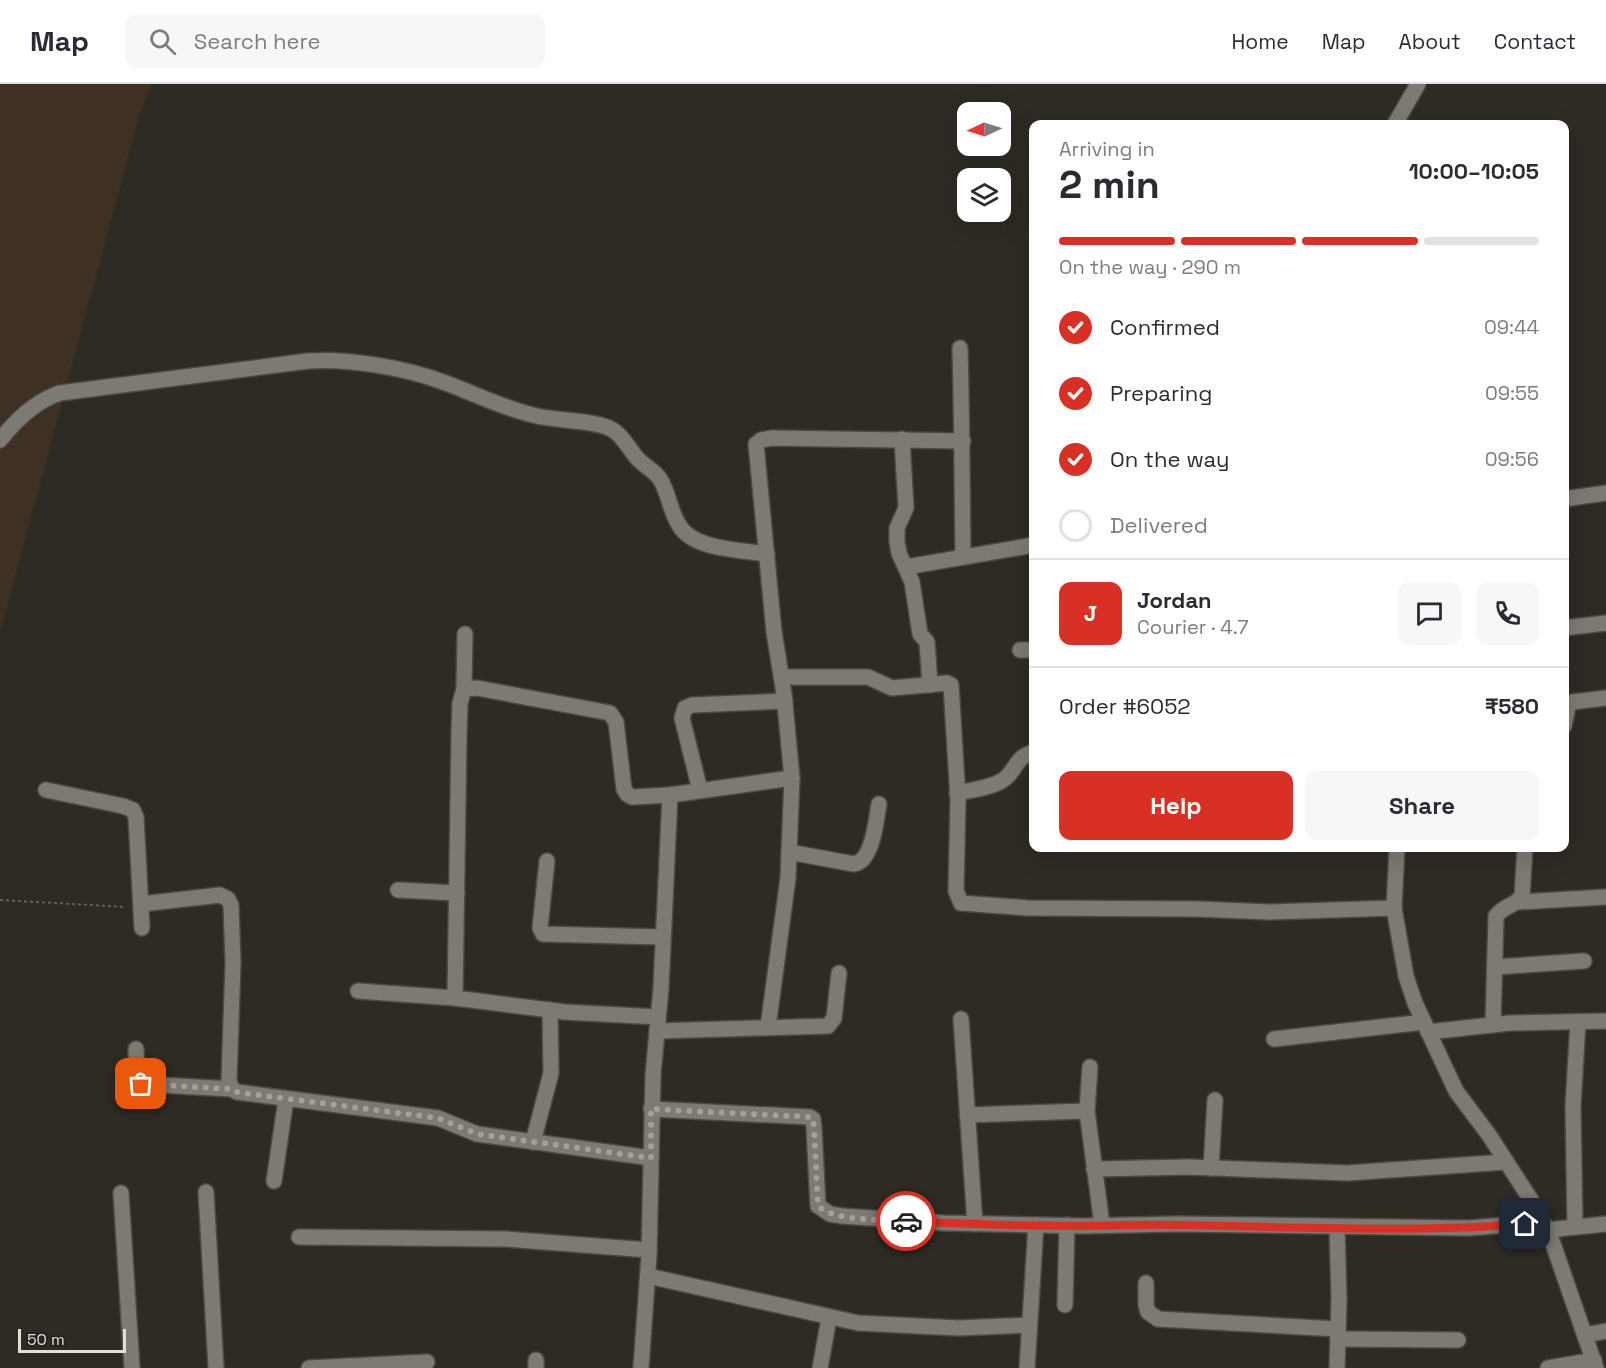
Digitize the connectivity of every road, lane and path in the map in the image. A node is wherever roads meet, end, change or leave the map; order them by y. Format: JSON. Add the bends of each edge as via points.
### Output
{"nodes":[{"id":1,"x":1418,"y":84,"type":"edge"},
{"id":2,"x":1397,"y":120,"type":"edge"},
{"id":3,"x":960,"y":348,"type":"dead end"},
{"id":4,"x":902,"y":439,"type":"junction"},
{"id":5,"x":0,"y":440,"type":"edge"},
{"id":6,"x":963,"y":441,"type":"junction"},
{"id":7,"x":1606,"y":493,"type":"edge"},
{"id":8,"x":1569,"y":498,"type":"edge"},
{"id":9,"x":1029,"y":546,"type":"edge"},
{"id":10,"x":767,"y":554,"type":"junction"},
{"id":11,"x":963,"y":557,"type":"junction"},
{"id":12,"x":906,"y":567,"type":"junction"},
{"id":13,"x":1606,"y":624,"type":"edge"},
{"id":14,"x":1569,"y":628,"type":"edge"},
{"id":15,"x":465,"y":634,"type":"dead end"},
{"id":16,"x":782,"y":677,"type":"junction"},
{"id":17,"x":930,"y":685,"type":"junction"},
{"id":18,"x":464,"y":689,"type":"junction"},
{"id":19,"x":1606,"y":698,"type":"edge"},
{"id":20,"x":785,"y":701,"type":"junction"},
{"id":21,"x":1569,"y":705,"type":"edge"},
{"id":22,"x":1029,"y":753,"type":"edge"},
{"id":23,"x":792,"y":778,"type":"junction"},
{"id":24,"x":46,"y":790,"type":"dead end"},
{"id":25,"x":700,"y":790,"type":"junction"},
{"id":26,"x":957,"y":793,"type":"junction"},
{"id":27,"x":670,"y":795,"type":"junction"},
{"id":28,"x":879,"y":804,"type":"dead end"},
{"id":29,"x":789,"y":852,"type":"junction"},
{"id":30,"x":1397,"y":852,"type":"edge"},
{"id":31,"x":1525,"y":852,"type":"edge"},
{"id":32,"x":547,"y":861,"type":"dead end"},
{"id":33,"x":398,"y":890,"type":"dead end"},
{"id":34,"x":457,"y":894,"type":"junction"},
{"id":35,"x":1606,"y":897,"type":"edge"},
{"id":36,"x":0,"y":900,"type":"edge"},
{"id":37,"x":1518,"y":902,"type":"junction"},
{"id":38,"x":141,"y":906,"type":"junction"},
{"id":39,"x":1394,"y":908,"type":"junction"},
{"id":40,"x":142,"y":928,"type":"dead end"},
{"id":41,"x":662,"y":937,"type":"junction"},
{"id":42,"x":1584,"y":961,"type":"dead end"},
{"id":43,"x":1495,"y":967,"type":"junction"},
{"id":44,"x":839,"y":973,"type":"dead end"},
{"id":45,"x":358,"y":991,"type":"dead end"},
{"id":46,"x":455,"y":998,"type":"junction"},
{"id":47,"x":550,"y":1010,"type":"junction"},
{"id":48,"x":961,"y":1019,"type":"dead end"},
{"id":49,"x":1606,"y":1021,"type":"edge"},
{"id":50,"x":1578,"y":1022,"type":"junction"},
{"id":51,"x":658,"y":1024,"type":"junction"},
{"id":52,"x":1493,"y":1025,"type":"junction"},
{"id":53,"x":768,"y":1027,"type":"junction"},
{"id":54,"x":1426,"y":1027,"type":"junction"},
{"id":55,"x":1274,"y":1039,"type":"dead end"},
{"id":56,"x":136,"y":1049,"type":"dead end"},
{"id":57,"x":1090,"y":1067,"type":"dead end"},
{"id":58,"x":232,"y":1089,"type":"junction"},
{"id":59,"x":286,"y":1099,"type":"junction"},
{"id":60,"x":1215,"y":1100,"type":"dead end"},
{"id":61,"x":651,"y":1109,"type":"junction"},
{"id":62,"x":1087,"y":1111,"type":"junction"},
{"id":63,"x":967,"y":1115,"type":"junction"},
{"id":64,"x":532,"y":1142,"type":"junction"},
{"id":65,"x":651,"y":1158,"type":"junction"},
{"id":66,"x":1506,"y":1162,"type":"junction"},
{"id":67,"x":1211,"y":1168,"type":"junction"},
{"id":68,"x":1094,"y":1169,"type":"junction"},
{"id":69,"x":274,"y":1181,"type":"dead end"},
{"id":70,"x":206,"y":1192,"type":"dead end"},
{"id":71,"x":122,"y":1193,"type":"dead end"},
{"id":72,"x":975,"y":1224,"type":"junction"},
{"id":73,"x":1606,"y":1224,"type":"edge"},
{"id":74,"x":1036,"y":1225,"type":"junction"},
{"id":75,"x":1067,"y":1225,"type":"junction"},
{"id":76,"x":1102,"y":1225,"type":"junction"},
{"id":77,"x":1545,"y":1226,"type":"junction"},
{"id":78,"x":1575,"y":1227,"type":"junction"},
{"id":79,"x":1337,"y":1228,"type":"junction"},
{"id":80,"x":299,"y":1237,"type":"dead end"},
{"id":81,"x":649,"y":1250,"type":"junction"},
{"id":82,"x":648,"y":1276,"type":"junction"},
{"id":83,"x":1146,"y":1283,"type":"dead end"},
{"id":84,"x":1065,"y":1305,"type":"dead end"},
{"id":85,"x":829,"y":1318,"type":"junction"},
{"id":86,"x":1029,"y":1325,"type":"junction"},
{"id":87,"x":1606,"y":1331,"type":"edge"},
{"id":88,"x":1338,"y":1334,"type":"junction"},
{"id":89,"x":1585,"y":1335,"type":"junction"},
{"id":90,"x":1458,"y":1340,"type":"dead end"},
{"id":91,"x":427,"y":1362,"type":"dead end"},
{"id":92,"x":1595,"y":1364,"type":"edge"},
{"id":93,"x":362,"y":1367,"type":"edge"},
{"id":94,"x":132,"y":1368,"type":"edge"},
{"id":95,"x":216,"y":1368,"type":"edge"},
{"id":96,"x":309,"y":1368,"type":"edge"},
{"id":97,"x":641,"y":1368,"type":"edge"},
{"id":98,"x":820,"y":1368,"type":"edge"},
{"id":99,"x":1027,"y":1368,"type":"edge"},
{"id":100,"x":1337,"y":1368,"type":"edge"},
{"id":101,"x":1548,"y":1368,"type":"edge"}],
"edges":[{"from":1,"to":2,"type":"street"},
{"from":3,"to":6,"type":"street"},
{"from":4,"to":6,"type":"street"},
{"from":4,"to":10,"type":"street","via":[[760,440],[756,444]]},
{"from":4,"to":12,"type":"street","via":[[906,508],[896,537]]},
{"from":5,"to":10,"type":"street","via":[[26,412],[60,393],[308,361],[371,365],[442,381],[536,416],[615,430],[638,460],[658,476],[680,527],[691,538],[703,544]]},
{"from":6,"to":11,"type":"street"},
{"from":7,"to":8,"type":"street"},
{"from":9,"to":11,"type":"street"},
{"from":10,"to":16,"type":"street"},
{"from":11,"to":12,"type":"street"},
{"from":12,"to":17,"type":"street","via":[[919,630],[927,642]]},
{"from":13,"to":14,"type":"street"},
{"from":15,"to":18,"type":"street"},
{"from":16,"to":17,"type":"street","via":[[868,677],[892,688]]},
{"from":16,"to":20,"type":"street"},
{"from":17,"to":26,"type":"street","via":[[951,685]]},
{"from":18,"to":27,"type":"street","via":[[477,688],[610,713],[616,722],[627,794]]},
{"from":18,"to":34,"type":"street","via":[[460,703]]},
{"from":19,"to":21,"type":"street"},
{"from":20,"to":23,"type":"street"},
{"from":20,"to":25,"type":"street","via":[[685,708],[682,718]]},
{"from":22,"to":26,"type":"street","via":[[1000,782]]},
{"from":23,"to":25,"type":"street"},
{"from":23,"to":29,"type":"street"},
{"from":24,"to":38,"type":"street","via":[[133,810]]},
{"from":25,"to":27,"type":"street"},
{"from":26,"to":39,"type":"street","via":[[956,891],[961,903],[1028,908],[1269,912]]},
{"from":27,"to":41,"type":"street"},
{"from":28,"to":29,"type":"street","via":[[869,850],[860,863]]},
{"from":29,"to":53,"type":"street"},
{"from":30,"to":39,"type":"street"},
{"from":31,"to":37,"type":"street","via":[[1522,896]]},
{"from":32,"to":41,"type":"street","via":[[540,928],[543,934]]},
{"from":33,"to":34,"type":"street"},
{"from":34,"to":46,"type":"street"},
{"from":35,"to":37,"type":"street"},
{"from":36,"to":38,"type":"path"},
{"from":37,"to":43,"type":"street","via":[[1496,916]]},
{"from":38,"to":40,"type":"street"},
{"from":38,"to":58,"type":"street","via":[[220,895],[231,905]]},
{"from":39,"to":54,"type":"street","via":[[1406,976]]},
{"from":41,"to":51,"type":"street"},
{"from":42,"to":43,"type":"street"},
{"from":43,"to":52,"type":"street"},
{"from":44,"to":53,"type":"street","via":[[834,1018],[828,1026]]},
{"from":45,"to":46,"type":"street"},
{"from":46,"to":47,"type":"street"},
{"from":47,"to":51,"type":"street"},
{"from":47,"to":64,"type":"street","via":[[551,1073]]},
{"from":48,"to":63,"type":"street"},
{"from":49,"to":50,"type":"street"},
{"from":50,"to":52,"type":"street"},
{"from":50,"to":78,"type":"street","via":[[1573,1106]]},
{"from":51,"to":53,"type":"street"},
{"from":51,"to":61,"type":"street"},
{"from":52,"to":54,"type":"street"},
{"from":54,"to":55,"type":"street"},
{"from":54,"to":66,"type":"street","via":[[1456,1090]]},
{"from":56,"to":58,"type":"street","via":[[137,1078],[141,1084]]},
{"from":57,"to":62,"type":"street"},
{"from":58,"to":59,"type":"street"},
{"from":59,"to":64,"type":"street","via":[[438,1118],[477,1134]]},
{"from":59,"to":69,"type":"street"},
{"from":60,"to":67,"type":"street"},
{"from":61,"to":65,"type":"street"},
{"from":61,"to":72,"type":"street","via":[[810,1117],[818,1206],[824,1211],[842,1216]]},
{"from":62,"to":63,"type":"street"},
{"from":62,"to":68,"type":"street"},
{"from":63,"to":72,"type":"street"},
{"from":64,"to":65,"type":"street"},
{"from":65,"to":81,"type":"street"},
{"from":66,"to":67,"type":"street","via":[[1347,1173]]},
{"from":66,"to":77,"type":"street"},
{"from":67,"to":68,"type":"street"},
{"from":68,"to":76,"type":"street"},
{"from":70,"to":95,"type":"street"},
{"from":71,"to":94,"type":"street"},
{"from":72,"to":74,"type":"street"},
{"from":73,"to":78,"type":"street"},
{"from":74,"to":75,"type":"street"},
{"from":74,"to":86,"type":"street"},
{"from":75,"to":76,"type":"street"},
{"from":75,"to":84,"type":"street"},
{"from":76,"to":79,"type":"street"},
{"from":77,"to":78,"type":"street"},
{"from":77,"to":79,"type":"street"},
{"from":77,"to":89,"type":"street"},
{"from":79,"to":88,"type":"street"},
{"from":80,"to":81,"type":"street","via":[[506,1239]]},
{"from":81,"to":82,"type":"street"},
{"from":82,"to":85,"type":"street"},
{"from":82,"to":97,"type":"street"},
{"from":83,"to":88,"type":"street","via":[[1148,1312],[1158,1319]]},
{"from":85,"to":86,"type":"street","via":[[958,1328]]},
{"from":85,"to":98,"type":"street"},
{"from":86,"to":99,"type":"street"},
{"from":87,"to":89,"type":"street"},
{"from":88,"to":90,"type":"street"},
{"from":88,"to":100,"type":"street"},
{"from":89,"to":92,"type":"street"},
{"from":91,"to":93,"type":"street"},
{"from":92,"to":101,"type":"street"},
{"from":93,"to":96,"type":"street"}]}
